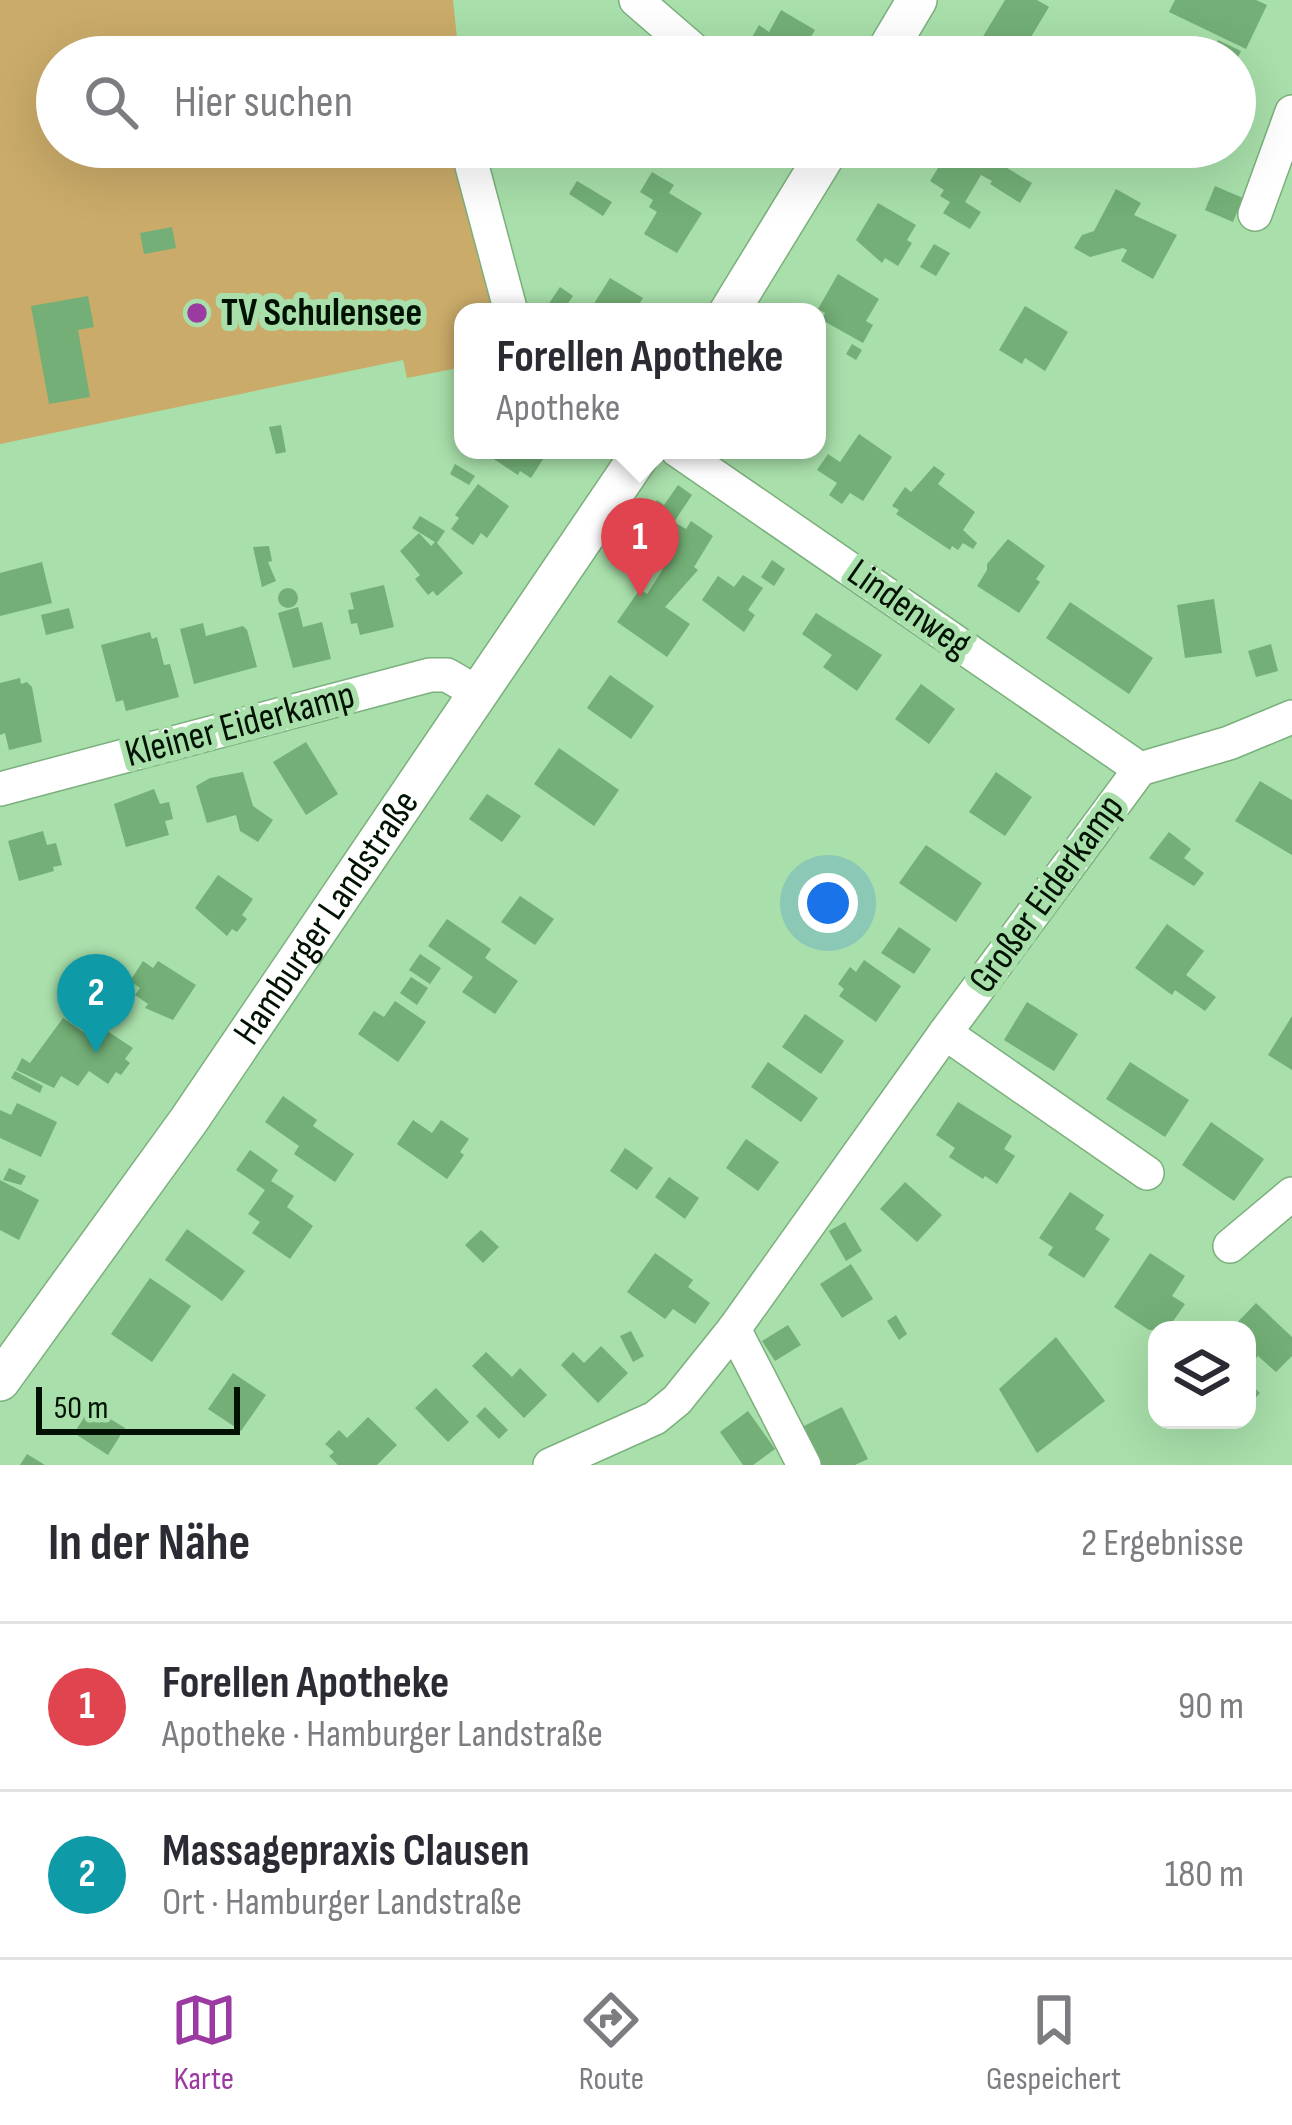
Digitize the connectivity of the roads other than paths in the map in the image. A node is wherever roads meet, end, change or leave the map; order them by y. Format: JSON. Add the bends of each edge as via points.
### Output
{"nodes":[{"id":1,"x":635,"y":0,"type":"edge"},
{"id":2,"x":917,"y":0,"type":"edge"},
{"id":3,"x":677,"y":36,"type":"edge"},
{"id":4,"x":896,"y":36,"type":"edge"},
{"id":5,"x":1292,"y":112,"type":"edge"},
{"id":6,"x":473,"y":168,"type":"edge"},
{"id":7,"x":817,"y":168,"type":"edge"},
{"id":8,"x":1255,"y":214,"type":"dead end"},
{"id":9,"x":510,"y":303,"type":"edge"},
{"id":10,"x":735,"y":303,"type":"edge"},
{"id":11,"x":637,"y":459,"type":"edge"},
{"id":12,"x":690,"y":459,"type":"edge"},
{"id":13,"x":478,"y":693,"type":"junction"},
{"id":14,"x":1292,"y":717,"type":"edge"},
{"id":15,"x":1140,"y":769,"type":"junction"},
{"id":16,"x":0,"y":789,"type":"edge"},
{"id":17,"x":944,"y":1033,"type":"junction"},
{"id":18,"x":1148,"y":1173,"type":"dead end"},
{"id":19,"x":1292,"y":1193,"type":"edge"},
{"id":20,"x":1230,"y":1246,"type":"dead end"},
{"id":21,"x":734,"y":1329,"type":"junction"},
{"id":22,"x":0,"y":1381,"type":"edge"},
{"id":23,"x":550,"y":1465,"type":"edge"},
{"id":24,"x":804,"y":1465,"type":"edge"}],
"edges":[{"from":1,"to":3,"type":"street"},
{"from":2,"to":4,"type":"main road"},
{"from":5,"to":8,"type":"street"},
{"from":6,"to":9,"type":"street"},
{"from":7,"to":10,"type":"main road"},
{"from":11,"to":13,"type":"main road","name":"Hamburger Landstraße"},
{"from":12,"to":15,"type":"street","name":"Lindenweg"},
{"from":13,"to":16,"type":"street","name":"Kleiner Eiderkamp","via":[[430,675]]},
{"from":13,"to":22,"type":"main road","name":"Hamburger Landstraße","via":[[189,1120]]},
{"from":14,"to":15,"type":"street","name":"Großer Eiderkamp"},
{"from":15,"to":17,"type":"street","name":"Großer Eiderkamp"},
{"from":17,"to":18,"type":"street","name":"Großer Eiderkamp"},
{"from":17,"to":21,"type":"street","name":"Großer Eiderkamp"},
{"from":19,"to":20,"type":"street"},
{"from":21,"to":23,"type":"street","name":"Großer Eiderkamp","via":[[655,1418]]},
{"from":21,"to":24,"type":"street"}]}
